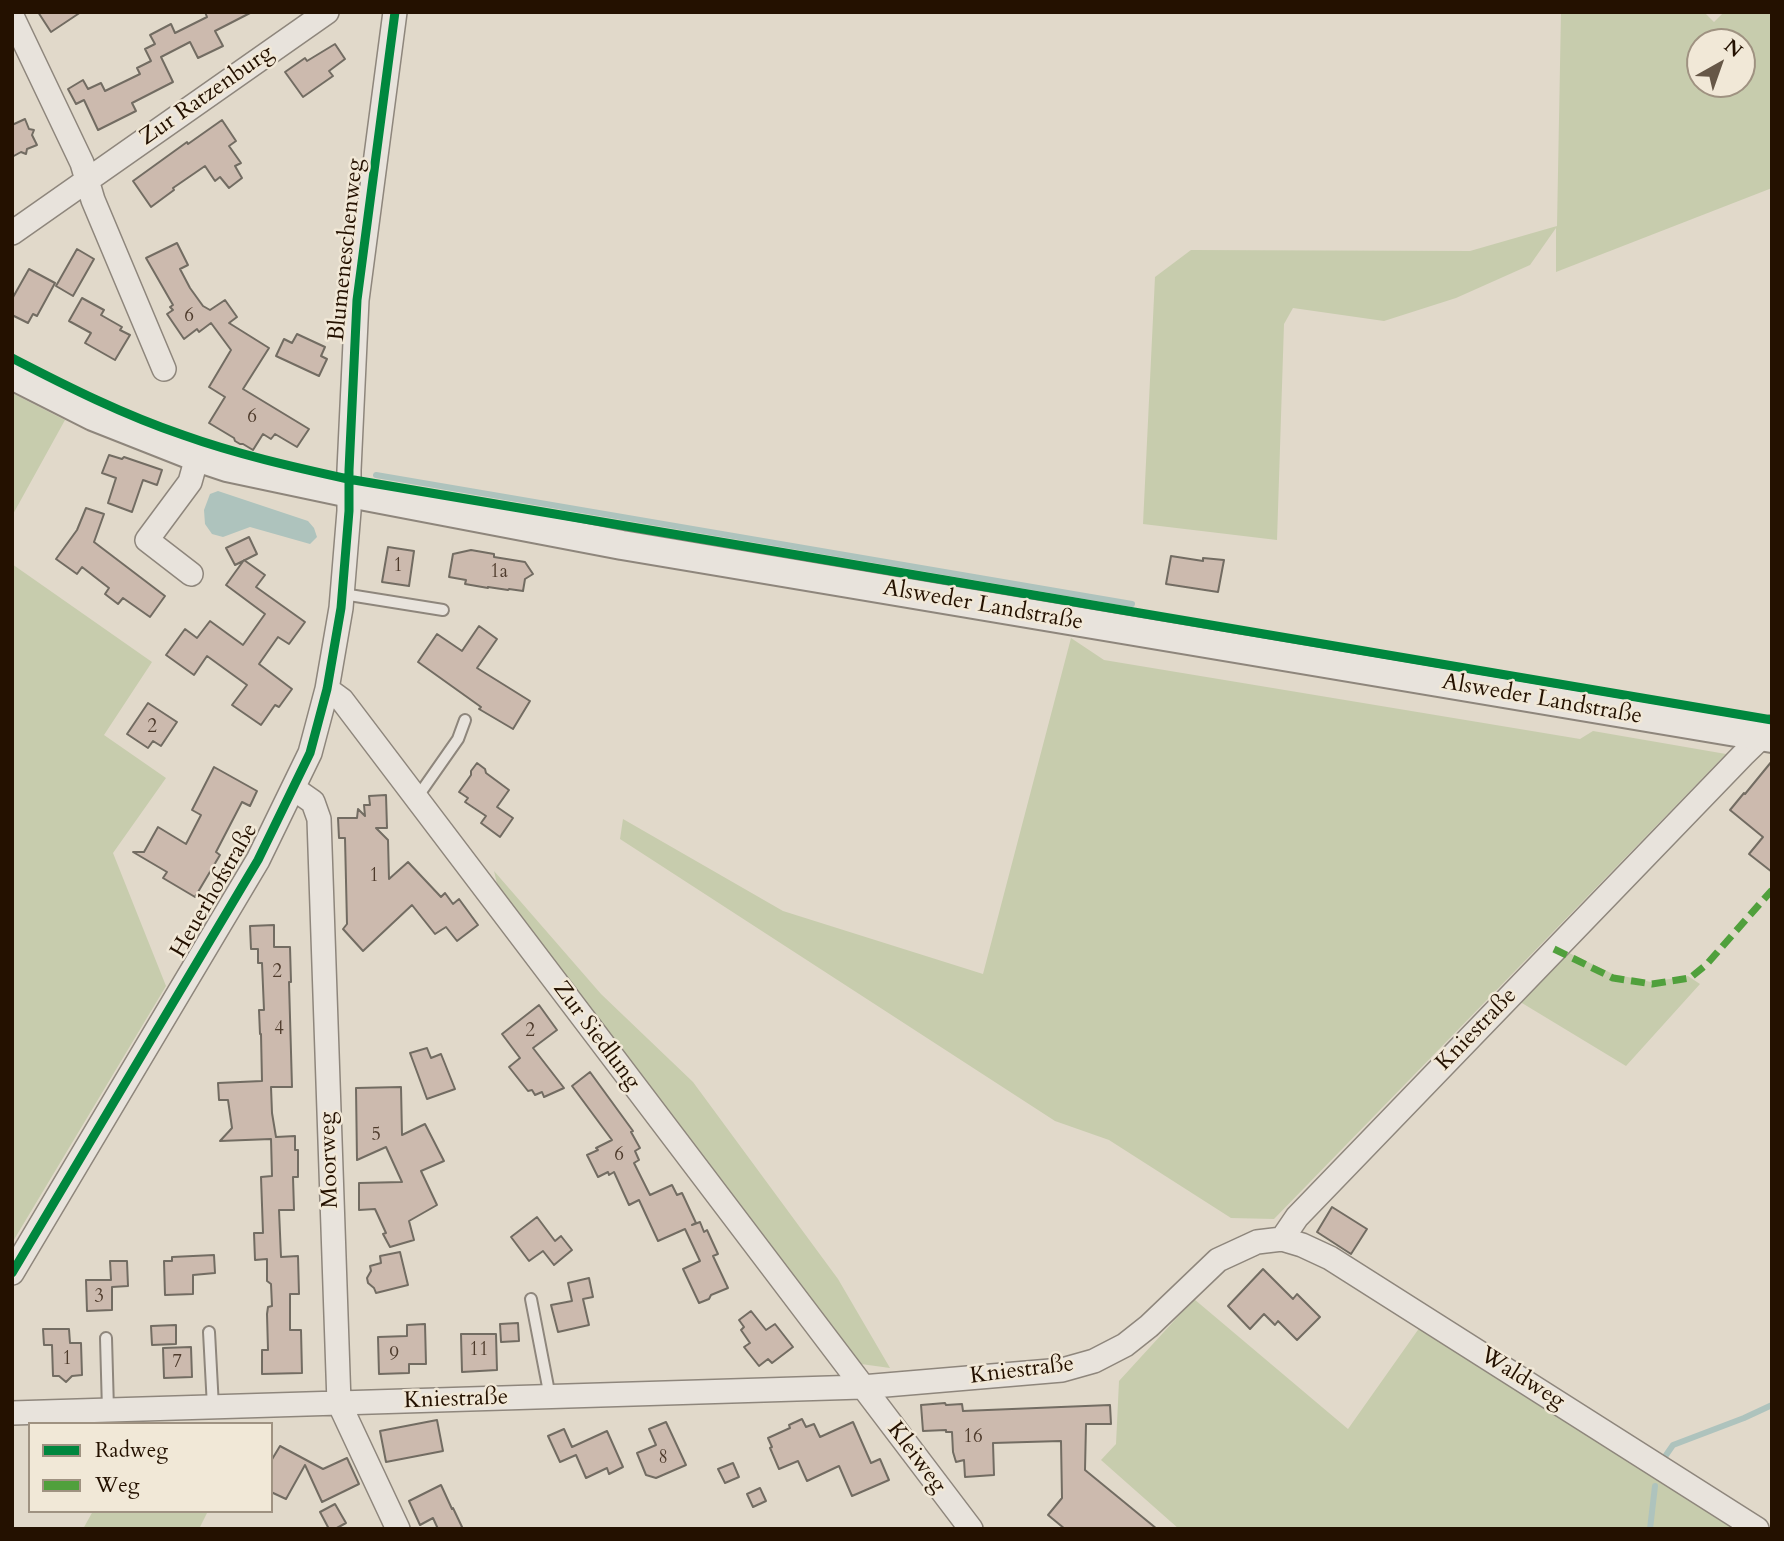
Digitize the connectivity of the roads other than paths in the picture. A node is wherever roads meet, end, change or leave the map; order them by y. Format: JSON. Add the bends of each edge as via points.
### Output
{"nodes":[{"id":1,"x":327,"y":12,"type":"edge"},
{"id":2,"x":395,"y":12,"type":"edge"},
{"id":3,"x":12,"y":16,"type":"edge"},
{"id":4,"x":87,"y":180,"type":"junction"},
{"id":5,"x":12,"y":233,"type":"edge"},
{"id":6,"x":164,"y":369,"type":"dead end"},
{"id":7,"x":12,"y":376,"type":"edge"},
{"id":8,"x":198,"y":457,"type":"junction"},
{"id":9,"x":350,"y":493,"type":"junction"},
{"id":10,"x":191,"y":573,"type":"dead end"},
{"id":11,"x":343,"y":594,"type":"junction"},
{"id":12,"x":443,"y":610,"type":"dead end"},
{"id":13,"x":327,"y":689,"type":"junction"},
{"id":14,"x":465,"y":720,"type":"dead end"},
{"id":15,"x":1768,"y":734,"type":"edge"},
{"id":16,"x":293,"y":788,"type":"junction"},
{"id":17,"x":416,"y":799,"type":"junction"},
{"id":18,"x":1282,"y":1239,"type":"junction"},
{"id":19,"x":12,"y":1273,"type":"edge"},
{"id":20,"x":531,"y":1299,"type":"dead end"},
{"id":21,"x":209,"y":1332,"type":"dead end"},
{"id":22,"x":106,"y":1338,"type":"dead end"},
{"id":23,"x":862,"y":1387,"type":"junction"},
{"id":24,"x":550,"y":1397,"type":"junction"},
{"id":25,"x":339,"y":1403,"type":"junction"},
{"id":26,"x":213,"y":1407,"type":"junction"},
{"id":27,"x":108,"y":1410,"type":"junction"},
{"id":28,"x":12,"y":1413,"type":"edge"},
{"id":29,"x":398,"y":1529,"type":"edge"},
{"id":30,"x":971,"y":1529,"type":"edge"},
{"id":31,"x":1757,"y":1529,"type":"edge"}],
"edges":[{"from":1,"to":4,"type":"street","name":"Zur Ratzenburg"},
{"from":2,"to":9,"type":"street","name":"Blumeneschenweg","via":[[357,300]]},
{"from":3,"to":4,"type":"street"},
{"from":4,"to":5,"type":"street","name":"Zur Ratzenburg"},
{"from":4,"to":6,"type":"street"},
{"from":7,"to":8,"type":"street","name":"Alsweder Landstraße","via":[[93,416]]},
{"from":8,"to":9,"type":"street","name":"Alsweder Landstraße"},
{"from":8,"to":10,"type":"street","via":[[190,482],[147,540]]},
{"from":9,"to":11,"type":"street","name":"Heuerhofstraße"},
{"from":9,"to":15,"type":"street","name":"Alsweder Landstraße","via":[[622,545]]},
{"from":11,"to":12,"type":"lane"},
{"from":11,"to":13,"type":"street","name":"Heuerhofstraße"},
{"from":13,"to":16,"type":"street","name":"Heuerhofstraße","via":[[310,753]]},
{"from":13,"to":17,"type":"street","name":"Zur Siedlung","via":[[342,700]]},
{"from":14,"to":17,"type":"lane","via":[[458,740]]},
{"from":15,"to":18,"type":"street","name":"Kniestraße","via":[[1297,1217]]},
{"from":16,"to":19,"type":"street","name":"Heuerhofstraße","via":[[258,860]]},
{"from":16,"to":25,"type":"street","name":"Moorweg","via":[[313,802],[319,819]]},
{"from":17,"to":23,"type":"street","name":"Zur Siedlung"},
{"from":18,"to":23,"type":"street","name":"Kniestraße","via":[[1256,1241],[1218,1260],[1149,1326],[1094,1361],[1062,1370]]},
{"from":18,"to":31,"type":"street","name":"Waldweg","via":[[1330,1258]]},
{"from":20,"to":24,"type":"lane"},
{"from":21,"to":26,"type":"lane"},
{"from":22,"to":27,"type":"lane"},
{"from":23,"to":24,"type":"street","name":"Kniestraße"},
{"from":23,"to":30,"type":"street","name":"Kleiweg"},
{"from":24,"to":25,"type":"street","name":"Kniestraße"},
{"from":25,"to":26,"type":"street","name":"Kniestraße"},
{"from":25,"to":29,"type":"street","name":"Moorweg"},
{"from":26,"to":27,"type":"street","name":"Kniestraße"},
{"from":27,"to":28,"type":"street","name":"Kniestraße"}]}
